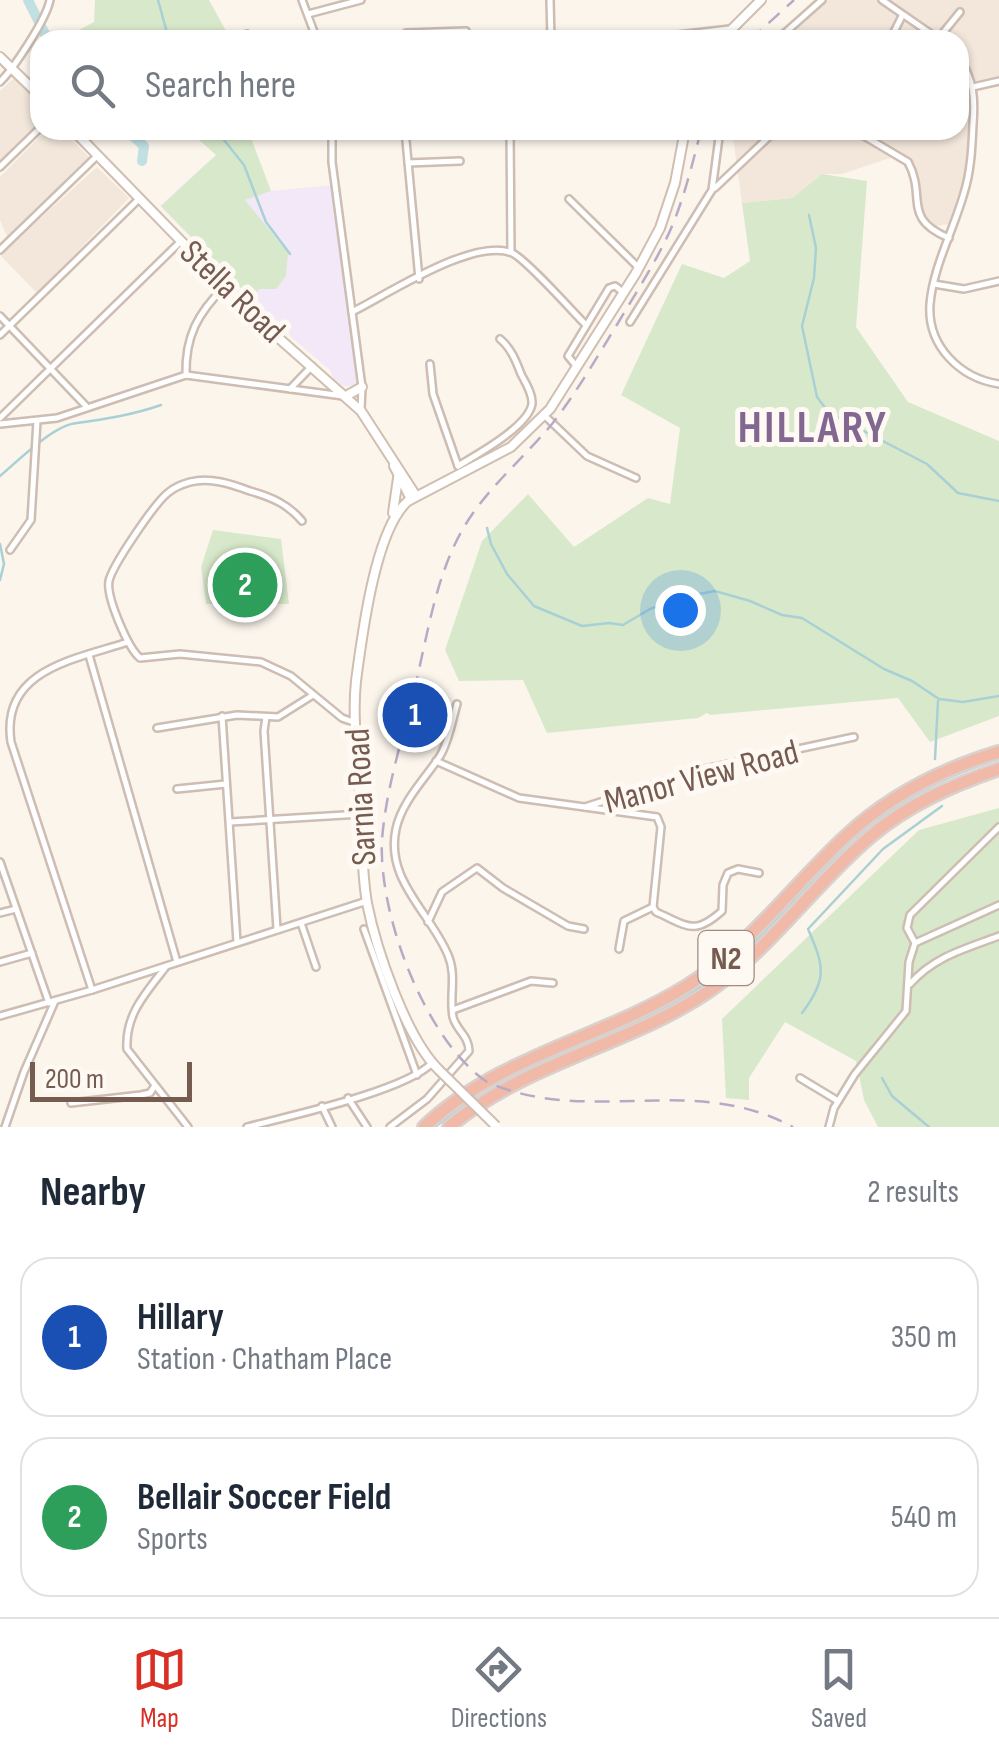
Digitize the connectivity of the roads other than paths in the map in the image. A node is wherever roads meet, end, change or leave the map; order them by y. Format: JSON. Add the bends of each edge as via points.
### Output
{"nodes":[{"id":1,"x":50,"y":0,"type":"edge"},
{"id":2,"x":302,"y":0,"type":"edge"},
{"id":3,"x":361,"y":0,"type":"edge"},
{"id":4,"x":550,"y":0,"type":"edge"},
{"id":5,"x":761,"y":0,"type":"edge"},
{"id":6,"x":822,"y":0,"type":"edge"},
{"id":7,"x":882,"y":0,"type":"edge"},
{"id":8,"x":960,"y":12,"type":"dead end"},
{"id":9,"x":308,"y":14,"type":"junction"},
{"id":10,"x":902,"y":16,"type":"junction"},
{"id":11,"x":730,"y":29,"type":"joint"},
{"id":12,"x":36,"y":30,"type":"edge"},
{"id":13,"x":314,"y":30,"type":"edge"},
{"id":14,"x":552,"y":30,"type":"edge"},
{"id":15,"x":721,"y":30,"type":"edge"},
{"id":16,"x":788,"y":30,"type":"edge"},
{"id":17,"x":895,"y":30,"type":"edge"},
{"id":18,"x":924,"y":30,"type":"edge"},
{"id":19,"x":946,"y":30,"type":"edge"},
{"id":20,"x":30,"y":40,"type":"edge"},
{"id":21,"x":0,"y":57,"type":"edge"},
{"id":22,"x":13,"y":70,"type":"junction"},
{"id":23,"x":969,"y":78,"type":"edge"},
{"id":24,"x":999,"y":80,"type":"edge"},
{"id":25,"x":0,"y":82,"type":"edge"},
{"id":26,"x":30,"y":86,"type":"edge"},
{"id":27,"x":973,"y":86,"type":"junction"},
{"id":28,"x":30,"y":138,"type":"edge"},
{"id":29,"x":84,"y":140,"type":"edge"},
{"id":30,"x":332,"y":140,"type":"edge"},
{"id":31,"x":406,"y":140,"type":"edge"},
{"id":32,"x":510,"y":140,"type":"edge"},
{"id":33,"x":683,"y":140,"type":"edge"},
{"id":34,"x":719,"y":140,"type":"edge"},
{"id":35,"x":765,"y":140,"type":"edge"},
{"id":36,"x":871,"y":140,"type":"edge"},
{"id":37,"x":98,"y":155,"type":"junction"},
{"id":38,"x":460,"y":161,"type":"dead end"},
{"id":39,"x":408,"y":163,"type":"junction"},
{"id":40,"x":0,"y":167,"type":"edge"},
{"id":41,"x":712,"y":190,"type":"junction"},
{"id":42,"x":140,"y":198,"type":"junction"},
{"id":43,"x":569,"y":200,"type":"dead end"},
{"id":44,"x":949,"y":238,"type":"junction"},
{"id":45,"x":181,"y":241,"type":"junction"},
{"id":46,"x":0,"y":250,"type":"edge"},
{"id":47,"x":511,"y":252,"type":"junction"},
{"id":48,"x":639,"y":268,"type":"junction"},
{"id":49,"x":419,"y":278,"type":"junction"},
{"id":50,"x":999,"y":282,"type":"edge"},
{"id":51,"x":934,"y":284,"type":"junction"},
{"id":52,"x":225,"y":286,"type":"junction"},
{"id":53,"x":624,"y":293,"type":"junction"},
{"id":54,"x":352,"y":312,"type":"junction"},
{"id":55,"x":0,"y":316,"type":"edge"},
{"id":56,"x":630,"y":322,"type":"dead end"},
{"id":57,"x":585,"y":324,"type":"junction"},
{"id":58,"x":10,"y":326,"type":"junction"},
{"id":59,"x":0,"y":335,"type":"edge"},
{"id":60,"x":500,"y":340,"type":"dead end"},
{"id":61,"x":430,"y":364,"type":"dead end"},
{"id":62,"x":312,"y":366,"type":"junction"},
{"id":63,"x":578,"y":367,"type":"junction"},
{"id":64,"x":51,"y":369,"type":"junction"},
{"id":65,"x":186,"y":375,"type":"junction"},
{"id":66,"x":999,"y":384,"type":"edge"},
{"id":67,"x":362,"y":387,"type":"junction"},
{"id":68,"x":289,"y":390,"type":"junction"},
{"id":69,"x":346,"y":396,"type":"junction"},
{"id":70,"x":86,"y":406,"type":"junction"},
{"id":71,"x":361,"y":410,"type":"junction"},
{"id":72,"x":545,"y":416,"type":"junction"},
{"id":73,"x":0,"y":421,"type":"edge"},
{"id":74,"x":37,"y":421,"type":"junction"},
{"id":75,"x":389,"y":453,"type":"junction"},
{"id":76,"x":459,"y":470,"type":"junction"},
{"id":77,"x":398,"y":476,"type":"junction"},
{"id":78,"x":636,"y":478,"type":"dead end"},
{"id":79,"x":413,"y":497,"type":"junction"},
{"id":80,"x":302,"y":522,"type":"dead end"},
{"id":81,"x":390,"y":522,"type":"junction"},
{"id":82,"x":10,"y":550,"type":"dead end"},
{"id":83,"x":128,"y":642,"type":"junction"},
{"id":84,"x":89,"y":655,"type":"junction"},
{"id":85,"x":313,"y":695,"type":"junction"},
{"id":86,"x":457,"y":704,"type":"dead end"},
{"id":87,"x":222,"y":716,"type":"junction"},
{"id":88,"x":266,"y":717,"type":"junction"},
{"id":89,"x":356,"y":723,"type":"junction"},
{"id":90,"x":157,"y":728,"type":"dead end"},
{"id":91,"x":854,"y":737,"type":"dead end"},
{"id":92,"x":12,"y":742,"type":"junction"},
{"id":93,"x":0,"y":746,"type":"edge"},
{"id":94,"x":999,"y":752,"type":"edge"},
{"id":95,"x":436,"y":761,"type":"junction"},
{"id":96,"x":999,"y":771,"type":"edge"},
{"id":97,"x":226,"y":784,"type":"junction"},
{"id":98,"x":178,"y":789,"type":"dead end"},
{"id":99,"x":582,"y":808,"type":"junction"},
{"id":100,"x":361,"y":814,"type":"junction"},
{"id":101,"x":270,"y":820,"type":"junction"},
{"id":102,"x":229,"y":822,"type":"junction"},
{"id":103,"x":999,"y":827,"type":"edge"},
{"id":104,"x":0,"y":862,"type":"edge"},
{"id":105,"x":760,"y":873,"type":"dead end"},
{"id":106,"x":366,"y":901,"type":"junction"},
{"id":107,"x":999,"y":905,"type":"edge"},
{"id":108,"x":654,"y":907,"type":"junction"},
{"id":109,"x":16,"y":908,"type":"junction"},
{"id":110,"x":0,"y":913,"type":"edge"},
{"id":111,"x":301,"y":921,"type":"junction"},
{"id":112,"x":428,"y":922,"type":"junction"},
{"id":113,"x":278,"y":929,"type":"junction"},
{"id":114,"x":364,"y":929,"type":"dead end"},
{"id":115,"x":584,"y":929,"type":"dead end"},
{"id":116,"x":999,"y":936,"type":"edge"},
{"id":117,"x":238,"y":942,"type":"junction"},
{"id":118,"x":915,"y":944,"type":"junction"},
{"id":119,"x":619,"y":949,"type":"dead end"},
{"id":120,"x":32,"y":953,"type":"junction"},
{"id":121,"x":380,"y":960,"type":"junction"},
{"id":122,"x":0,"y":962,"type":"edge"},
{"id":123,"x":178,"y":962,"type":"junction"},
{"id":124,"x":167,"y":966,"type":"junction"},
{"id":125,"x":316,"y":967,"type":"dead end"},
{"id":126,"x":553,"y":983,"type":"dead end"},
{"id":127,"x":908,"y":986,"type":"junction"},
{"id":128,"x":92,"y":990,"type":"junction"},
{"id":129,"x":52,"y":1002,"type":"junction"},
{"id":130,"x":453,"y":1010,"type":"junction"},
{"id":131,"x":0,"y":1016,"type":"edge"},
{"id":132,"x":435,"y":1067,"type":"junction"},
{"id":133,"x":417,"y":1075,"type":"junction"},
{"id":134,"x":800,"y":1078,"type":"dead end"},
{"id":135,"x":154,"y":1087,"type":"junction"},
{"id":136,"x":348,"y":1098,"type":"junction"},
{"id":137,"x":838,"y":1101,"type":"junction"},
{"id":138,"x":71,"y":1103,"type":"dead end"},
{"id":139,"x":322,"y":1106,"type":"junction"},
{"id":140,"x":4,"y":1124,"type":"edge"},
{"id":141,"x":188,"y":1127,"type":"edge"},
{"id":142,"x":248,"y":1127,"type":"edge"},
{"id":143,"x":332,"y":1127,"type":"edge"},
{"id":144,"x":367,"y":1127,"type":"edge"},
{"id":145,"x":390,"y":1127,"type":"edge"},
{"id":146,"x":424,"y":1127,"type":"edge"},
{"id":147,"x":449,"y":1127,"type":"edge"},
{"id":148,"x":497,"y":1127,"type":"edge"},
{"id":149,"x":830,"y":1127,"type":"edge"}],
"edges":[{"from":1,"to":12,"type":"street"},
{"from":2,"to":9,"type":"street"},
{"from":3,"to":9,"type":"street"},
{"from":4,"to":14,"type":"street"},
{"from":5,"to":11,"type":"main road"},
{"from":6,"to":16,"type":"street"},
{"from":7,"to":10,"type":"street"},
{"from":8,"to":19,"type":"street"},
{"from":9,"to":13,"type":"street"},
{"from":10,"to":17,"type":"street"},
{"from":10,"to":18,"type":"street"},
{"from":11,"to":15,"type":"street"},
{"from":20,"to":22,"type":"street"},
{"from":21,"to":22,"type":"main road"},
{"from":22,"to":25,"type":"street"},
{"from":22,"to":26,"type":"main road"},
{"from":23,"to":27,"type":"street"},
{"from":24,"to":27,"type":"street"},
{"from":27,"to":44,"type":"street","via":[[968,180]]},
{"from":28,"to":40,"type":"street"},
{"from":29,"to":37,"type":"main road","name":"Stella Road"},
{"from":30,"to":54,"type":"street"},
{"from":31,"to":39,"type":"street"},
{"from":32,"to":47,"type":"street"},
{"from":33,"to":48,"type":"main road","name":"Sarnia Road","via":[[669,204]]},
{"from":34,"to":41,"type":"street"},
{"from":35,"to":41,"type":"street"},
{"from":36,"to":44,"type":"street","via":[[908,162],[920,218]]},
{"from":37,"to":42,"type":"main road","name":"Stella Road"},
{"from":37,"to":46,"type":"street"},
{"from":38,"to":39,"type":"street"},
{"from":39,"to":49,"type":"street"},
{"from":41,"to":56,"type":"street"},
{"from":42,"to":45,"type":"main road","name":"Stella Road"},
{"from":42,"to":58,"type":"street"},
{"from":43,"to":48,"type":"street"},
{"from":44,"to":51,"type":"street"},
{"from":45,"to":52,"type":"main road","name":"Stella Road"},
{"from":45,"to":64,"type":"street"},
{"from":47,"to":49,"type":"street","via":[[469,254]]},
{"from":47,"to":57,"type":"street"},
{"from":48,"to":53,"type":"main road","name":"Sarnia Road"},
{"from":49,"to":54,"type":"street"},
{"from":50,"to":51,"type":"street","via":[[964,289]]},
{"from":51,"to":66,"type":"street","via":[[930,316],[941,347],[966,373]]},
{"from":52,"to":62,"type":"main road","name":"Stella Road"},
{"from":52,"to":65,"type":"street","via":[[192,327]]},
{"from":53,"to":57,"type":"street","via":[[609,288]]},
{"from":53,"to":63,"type":"main road","name":"Sarnia Road"},
{"from":54,"to":67,"type":"street"},
{"from":55,"to":58,"type":"street"},
{"from":57,"to":63,"type":"street","via":[[568,358]]},
{"from":58,"to":59,"type":"street"},
{"from":58,"to":64,"type":"street"},
{"from":60,"to":76,"type":"street","via":[[530,394],[530,408]]},
{"from":61,"to":76,"type":"street","via":[[433,394]]},
{"from":62,"to":68,"type":"street"},
{"from":62,"to":69,"type":"main road","name":"Stella Road"},
{"from":63,"to":72,"type":"main road","name":"Sarnia Road"},
{"from":64,"to":70,"type":"street"},
{"from":64,"to":73,"type":"street"},
{"from":65,"to":68,"type":"street"},
{"from":65,"to":70,"type":"street"},
{"from":67,"to":69,"type":"main road"},
{"from":67,"to":71,"type":"street"},
{"from":68,"to":69,"type":"street"},
{"from":69,"to":71,"type":"main road","name":"Stella Road"},
{"from":70,"to":74,"type":"street"},
{"from":71,"to":75,"type":"main road","name":"Stella Road"},
{"from":72,"to":76,"type":"main road","name":"Sarnia Road","via":[[510,447]]},
{"from":72,"to":78,"type":"street","via":[[586,456]]},
{"from":73,"to":74,"type":"street"},
{"from":74,"to":82,"type":"street","via":[[30,526]]},
{"from":75,"to":77,"type":"main road","name":"Stella Road"},
{"from":75,"to":79,"type":"main road","name":"Stella Road"},
{"from":76,"to":79,"type":"main road","name":"Sarnia Road"},
{"from":77,"to":79,"type":"main road","name":"Stella Road"},
{"from":77,"to":81,"type":"main road"},
{"from":79,"to":81,"type":"main road","name":"Sarnia Road"},
{"from":80,"to":83,"type":"street","via":[[283,503],[220,482],[190,482],[166,494],[110,579]]},
{"from":81,"to":89,"type":"main road","name":"Sarnia Road","via":[[356,682]]},
{"from":83,"to":84,"type":"street"},
{"from":83,"to":85,"type":"street","via":[[145,659],[180,654],[261,662]]},
{"from":84,"to":92,"type":"street","via":[[36,673],[20,687],[10,707]]},
{"from":84,"to":123,"type":"street"},
{"from":85,"to":88,"type":"street","via":[[284,715]]},
{"from":85,"to":89,"type":"street"},
{"from":86,"to":95,"type":"street"},
{"from":87,"to":88,"type":"street"},
{"from":87,"to":90,"type":"street"},
{"from":87,"to":97,"type":"street"},
{"from":88,"to":101,"type":"street"},
{"from":89,"to":100,"type":"main road","name":"Sarnia Road"},
{"from":91,"to":99,"type":"street","name":"Manor View Road","via":[[700,770]]},
{"from":92,"to":93,"type":"street"},
{"from":92,"to":128,"type":"street"},
{"from":94,"to":146,"type":"highway","number":"N2","via":[[941,773],[883,806],[694,981],[498,1072]]},
{"from":95,"to":99,"type":"street","name":"Manor View Road","via":[[513,797]]},
{"from":95,"to":112,"type":"street","via":[[403,810],[394,842],[398,872]]},
{"from":96,"to":147,"type":"highway","number":"N2","via":[[957,784],[873,834],[763,947],[712,989],[651,1024],[506,1086]]},
{"from":97,"to":98,"type":"street"},
{"from":97,"to":102,"type":"street"},
{"from":99,"to":108,"type":"street","via":[[657,817]]},
{"from":100,"to":101,"type":"street"},
{"from":100,"to":106,"type":"main road","name":"Sarnia Road"},
{"from":101,"to":102,"type":"street"},
{"from":101,"to":113,"type":"street"},
{"from":102,"to":117,"type":"street"},
{"from":103,"to":118,"type":"street","via":[[910,915],[907,928]]},
{"from":104,"to":109,"type":"street"},
{"from":105,"to":108,"type":"street","via":[[728,873],[724,908],[698,928]]},
{"from":106,"to":111,"type":"street"},
{"from":106,"to":121,"type":"main road","name":"Sarnia Road"},
{"from":107,"to":118,"type":"street"},
{"from":108,"to":119,"type":"street","via":[[622,923]]},
{"from":109,"to":110,"type":"street"},
{"from":109,"to":120,"type":"street"},
{"from":111,"to":113,"type":"street"},
{"from":111,"to":125,"type":"street"},
{"from":112,"to":115,"type":"street","via":[[442,892],[476,868],[568,926]]},
{"from":112,"to":130,"type":"street","via":[[451,964]]},
{"from":113,"to":117,"type":"street"},
{"from":114,"to":121,"type":"street"},
{"from":116,"to":127,"type":"street","via":[[940,958]]},
{"from":117,"to":123,"type":"street"},
{"from":118,"to":127,"type":"street"},
{"from":120,"to":122,"type":"street"},
{"from":120,"to":129,"type":"street"},
{"from":121,"to":132,"type":"main road","name":"Sarnia Road"},
{"from":121,"to":133,"type":"street"},
{"from":123,"to":124,"type":"street"},
{"from":124,"to":128,"type":"street"},
{"from":124,"to":135,"type":"street","via":[[135,1008],[127,1034],[129,1055]]},
{"from":126,"to":130,"type":"street","via":[[531,982]]},
{"from":127,"to":137,"type":"street","via":[[903,1018]]},
{"from":128,"to":129,"type":"street"},
{"from":129,"to":131,"type":"street"},
{"from":129,"to":140,"type":"street"},
{"from":130,"to":145,"type":"street","via":[[469,1041],[466,1056]]},
{"from":132,"to":133,"type":"street"},
{"from":132,"to":148,"type":"main road","name":"Sarnia Road","bridge":true},
{"from":133,"to":136,"type":"street"},
{"from":134,"to":137,"type":"street"},
{"from":135,"to":138,"type":"street","via":[[141,1095]]},
{"from":135,"to":141,"type":"street"},
{"from":136,"to":139,"type":"street"},
{"from":136,"to":144,"type":"street"},
{"from":137,"to":149,"type":"street"},
{"from":139,"to":142,"type":"street"},
{"from":139,"to":143,"type":"street"}]}
